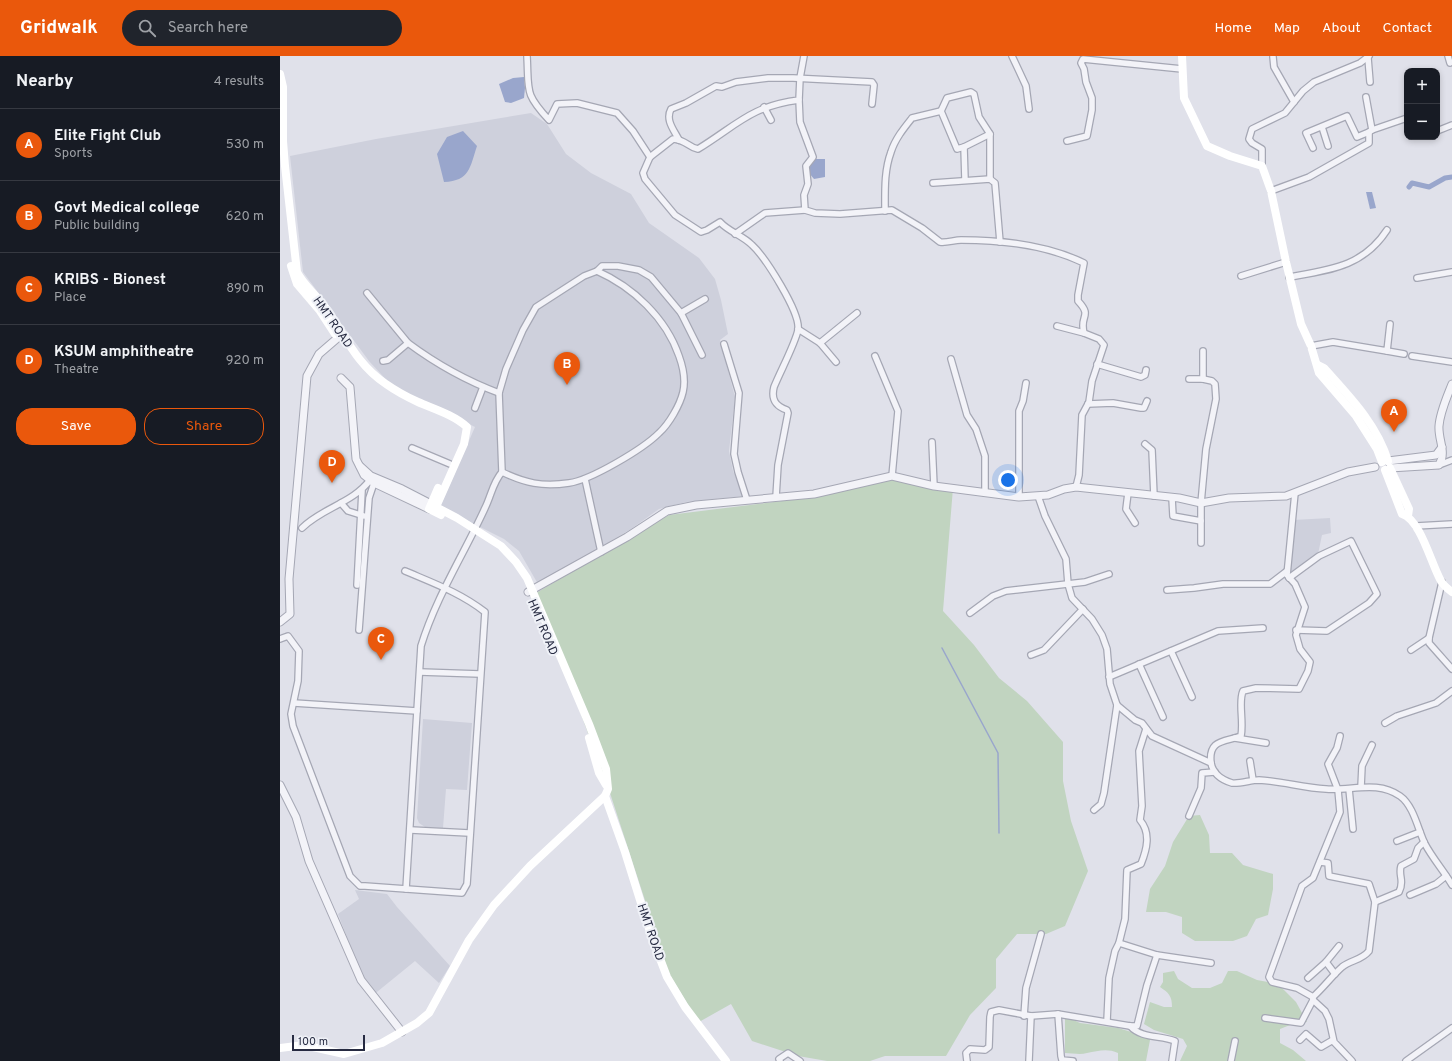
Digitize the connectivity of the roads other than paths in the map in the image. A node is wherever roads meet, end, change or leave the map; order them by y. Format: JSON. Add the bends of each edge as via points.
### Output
{"nodes":[{"id":1,"x":527,"y":56,"type":"edge"},
{"id":2,"x":804,"y":56,"type":"edge"},
{"id":3,"x":1012,"y":56,"type":"edge"},
{"id":4,"x":1182,"y":56,"type":"edge"},
{"id":5,"x":1448,"y":56,"type":"edge"},
{"id":6,"x":1272,"y":57,"type":"dead end"},
{"id":7,"x":1369,"y":57,"type":"edge"},
{"id":8,"x":1450,"y":63,"type":"dead end"},
{"id":9,"x":1182,"y":69,"type":"junction"},
{"id":10,"x":280,"y":74,"type":"edge"},
{"id":11,"x":800,"y":78,"type":"junction"},
{"id":12,"x":1370,"y":82,"type":"dead end"},
{"id":13,"x":1366,"y":97,"type":"dead end"},
{"id":14,"x":799,"y":100,"type":"junction"},
{"id":15,"x":1294,"y":102,"type":"junction"},
{"id":16,"x":872,"y":104,"type":"dead end"},
{"id":17,"x":764,"y":107,"type":"junction"},
{"id":18,"x":1029,"y":109,"type":"dead end"},
{"id":19,"x":941,"y":111,"type":"junction"},
{"id":20,"x":1404,"y":119,"type":"edge"},
{"id":21,"x":771,"y":120,"type":"dead end"},
{"id":22,"x":1452,"y":125,"type":"edge"},
{"id":23,"x":1322,"y":127,"type":"junction"},
{"id":24,"x":1440,"y":130,"type":"edge"},
{"id":25,"x":1371,"y":131,"type":"junction"},
{"id":26,"x":990,"y":134,"type":"junction"},
{"id":27,"x":680,"y":140,"type":"junction"},
{"id":28,"x":1067,"y":141,"type":"dead end"},
{"id":29,"x":1328,"y":146,"type":"dead end"},
{"id":30,"x":964,"y":147,"type":"junction"},
{"id":31,"x":1313,"y":148,"type":"dead end"},
{"id":32,"x":650,"y":157,"type":"junction"},
{"id":33,"x":280,"y":166,"type":"edge"},
{"id":34,"x":1262,"y":166,"type":"junction"},
{"id":35,"x":990,"y":179,"type":"junction"},
{"id":36,"x":965,"y":180,"type":"junction"},
{"id":37,"x":934,"y":183,"type":"dead end"},
{"id":38,"x":1271,"y":190,"type":"junction"},
{"id":39,"x":804,"y":210,"type":"junction"},
{"id":40,"x":885,"y":211,"type":"junction"},
{"id":41,"x":1386,"y":230,"type":"dead end"},
{"id":42,"x":735,"y":234,"type":"junction"},
{"id":43,"x":1000,"y":242,"type":"junction"},
{"id":44,"x":1286,"y":262,"type":"junction"},
{"id":45,"x":597,"y":271,"type":"junction"},
{"id":46,"x":1452,"y":272,"type":"edge"},
{"id":47,"x":1241,"y":276,"type":"dead end"},
{"id":48,"x":1289,"y":277,"type":"junction"},
{"id":49,"x":1417,"y":278,"type":"dead end"},
{"id":50,"x":367,"y":293,"type":"dead end"},
{"id":51,"x":705,"y":299,"type":"dead end"},
{"id":52,"x":681,"y":313,"type":"junction"},
{"id":53,"x":857,"y":313,"type":"dead end"},
{"id":54,"x":1390,"y":324,"type":"dead end"},
{"id":55,"x":1058,"y":326,"type":"dead end"},
{"id":56,"x":798,"y":329,"type":"junction"},
{"id":57,"x":1084,"y":333,"type":"junction"},
{"id":58,"x":339,"y":336,"type":"junction"},
{"id":59,"x":408,"y":343,"type":"junction"},
{"id":60,"x":820,"y":343,"type":"junction"},
{"id":61,"x":724,"y":344,"type":"dead end"},
{"id":62,"x":1311,"y":346,"type":"junction"},
{"id":63,"x":1203,"y":351,"type":"dead end"},
{"id":64,"x":1387,"y":351,"type":"junction"},
{"id":65,"x":1404,"y":354,"type":"dead end"},
{"id":66,"x":702,"y":355,"type":"dead end"},
{"id":67,"x":875,"y":356,"type":"dead end"},
{"id":68,"x":1412,"y":356,"type":"dead end"},
{"id":69,"x":356,"y":357,"type":"junction"},
{"id":70,"x":951,"y":359,"type":"dead end"},
{"id":71,"x":383,"y":361,"type":"dead end"},
{"id":72,"x":836,"y":362,"type":"dead end"},
{"id":73,"x":1452,"y":362,"type":"edge"},
{"id":74,"x":1098,"y":364,"type":"junction"},
{"id":75,"x":1146,"y":370,"type":"dead end"},
{"id":76,"x":341,"y":378,"type":"dead end"},
{"id":77,"x":1189,"y":379,"type":"dead end"},
{"id":78,"x":1203,"y":379,"type":"junction"},
{"id":79,"x":1026,"y":383,"type":"dead end"},
{"id":80,"x":1452,"y":384,"type":"edge"},
{"id":81,"x":483,"y":387,"type":"junction"},
{"id":82,"x":499,"y":393,"type":"junction"},
{"id":83,"x":1147,"y":401,"type":"dead end"},
{"id":84,"x":1088,"y":404,"type":"junction"},
{"id":85,"x":475,"y":408,"type":"dead end"},
{"id":86,"x":932,"y":442,"type":"dead end"},
{"id":87,"x":1144,"y":444,"type":"dead end"},
{"id":88,"x":1442,"y":447,"type":"junction"},
{"id":89,"x":412,"y":448,"type":"dead end"},
{"id":90,"x":1452,"y":460,"type":"edge"},
{"id":91,"x":450,"y":464,"type":"junction"},
{"id":92,"x":1439,"y":465,"type":"junction"},
{"id":93,"x":360,"y":466,"type":"junction"},
{"id":94,"x":1383,"y":466,"type":"junction"},
{"id":95,"x":502,"y":472,"type":"junction"},
{"id":96,"x":892,"y":476,"type":"junction"},
{"id":97,"x":585,"y":479,"type":"junction"},
{"id":98,"x":372,"y":481,"type":"junction"},
{"id":99,"x":934,"y":486,"type":"junction"},
{"id":100,"x":1076,"y":487,"type":"junction"},
{"id":101,"x":362,"y":491,"type":"junction"},
{"id":102,"x":985,"y":493,"type":"junction"},
{"id":103,"x":1128,"y":493,"type":"junction"},
{"id":104,"x":1295,"y":493,"type":"junction"},
{"id":105,"x":1038,"y":496,"type":"junction"},
{"id":106,"x":1154,"y":496,"type":"junction"},
{"id":107,"x":776,"y":497,"type":"junction"},
{"id":108,"x":1019,"y":497,"type":"junction"},
{"id":109,"x":1172,"y":498,"type":"junction"},
{"id":110,"x":747,"y":500,"type":"junction"},
{"id":111,"x":341,"y":503,"type":"junction"},
{"id":112,"x":1201,"y":503,"type":"junction"},
{"id":113,"x":432,"y":508,"type":"junction"},
{"id":114,"x":361,"y":516,"type":"junction"},
{"id":115,"x":368,"y":518,"type":"junction"},
{"id":116,"x":1201,"y":521,"type":"junction"},
{"id":117,"x":1136,"y":523,"type":"dead end"},
{"id":118,"x":1452,"y":524,"type":"edge"},
{"id":119,"x":1416,"y":526,"type":"junction"},
{"id":120,"x":302,"y":528,"type":"dead end"},
{"id":121,"x":473,"y":531,"type":"junction"},
{"id":122,"x":1201,"y":543,"type":"dead end"},
{"id":123,"x":600,"y":552,"type":"junction"},
{"id":124,"x":405,"y":571,"type":"dead end"},
{"id":125,"x":1287,"y":571,"type":"junction"},
{"id":126,"x":1109,"y":574,"type":"dead end"},
{"id":127,"x":1289,"y":578,"type":"junction"},
{"id":128,"x":1442,"y":582,"type":"junction"},
{"id":129,"x":1068,"y":584,"type":"junction"},
{"id":130,"x":357,"y":585,"type":"dead end"},
{"id":131,"x":446,"y":587,"type":"junction"},
{"id":132,"x":1168,"y":590,"type":"dead end"},
{"id":133,"x":531,"y":591,"type":"junction"},
{"id":134,"x":1452,"y":592,"type":"edge"},
{"id":135,"x":1083,"y":609,"type":"junction"},
{"id":136,"x":970,"y":613,"type":"dead end"},
{"id":137,"x":280,"y":622,"type":"edge"},
{"id":138,"x":1263,"y":628,"type":"dead end"},
{"id":139,"x":359,"y":630,"type":"dead end"},
{"id":140,"x":1296,"y":630,"type":"junction"},
{"id":141,"x":280,"y":638,"type":"edge"},
{"id":142,"x":1429,"y":638,"type":"junction"},
{"id":143,"x":1410,"y":650,"type":"dead end"},
{"id":144,"x":1170,"y":651,"type":"junction"},
{"id":145,"x":1031,"y":655,"type":"dead end"},
{"id":146,"x":1139,"y":664,"type":"junction"},
{"id":147,"x":1452,"y":669,"type":"edge"},
{"id":148,"x":420,"y":672,"type":"junction"},
{"id":149,"x":480,"y":674,"type":"junction"},
{"id":150,"x":1109,"y":677,"type":"junction"},
{"id":151,"x":1452,"y":691,"type":"edge"},
{"id":152,"x":1192,"y":697,"type":"dead end"},
{"id":153,"x":294,"y":703,"type":"junction"},
{"id":154,"x":1117,"y":705,"type":"junction"},
{"id":155,"x":417,"y":711,"type":"junction"},
{"id":156,"x":1163,"y":717,"type":"dead end"},
{"id":157,"x":1385,"y":723,"type":"dead end"},
{"id":158,"x":1146,"y":729,"type":"junction"},
{"id":159,"x":1340,"y":736,"type":"dead end"},
{"id":160,"x":1231,"y":738,"type":"junction"},
{"id":161,"x":1266,"y":743,"type":"dead end"},
{"id":162,"x":1372,"y":745,"type":"dead end"},
{"id":163,"x":1250,"y":761,"type":"dead end"},
{"id":164,"x":1211,"y":763,"type":"junction"},
{"id":165,"x":1215,"y":772,"type":"junction"},
{"id":166,"x":1253,"y":780,"type":"junction"},
{"id":167,"x":280,"y":785,"type":"edge"},
{"id":168,"x":1361,"y":787,"type":"junction"},
{"id":169,"x":1349,"y":789,"type":"junction"},
{"id":170,"x":1338,"y":790,"type":"junction"},
{"id":171,"x":607,"y":793,"type":"junction"},
{"id":172,"x":1094,"y":810,"type":"dead end"},
{"id":173,"x":1188,"y":816,"type":"dead end"},
{"id":174,"x":1353,"y":829,"type":"dead end"},
{"id":175,"x":411,"y":830,"type":"junction"},
{"id":176,"x":1420,"y":832,"type":"junction"},
{"id":177,"x":469,"y":833,"type":"junction"},
{"id":178,"x":1397,"y":841,"type":"dead end"},
{"id":179,"x":1424,"y":842,"type":"junction"},
{"id":180,"x":1320,"y":862,"type":"junction"},
{"id":181,"x":1446,"y":876,"type":"junction"},
{"id":182,"x":1452,"y":885,"type":"edge"},
{"id":183,"x":406,"y":889,"type":"junction"},
{"id":184,"x":1410,"y":894,"type":"dead end"},
{"id":185,"x":1375,"y":902,"type":"junction"},
{"id":186,"x":1041,"y":934,"type":"dead end"},
{"id":187,"x":1119,"y":943,"type":"junction"},
{"id":188,"x":1339,"y":946,"type":"dead end"},
{"id":189,"x":1157,"y":955,"type":"junction"},
{"id":190,"x":1326,"y":962,"type":"junction"},
{"id":191,"x":1211,"y":963,"type":"dead end"},
{"id":192,"x":1335,"y":974,"type":"junction"},
{"id":193,"x":1308,"y":978,"type":"dead end"},
{"id":194,"x":1313,"y":998,"type":"junction"},
{"id":195,"x":1058,"y":1014,"type":"junction"},
{"id":196,"x":1024,"y":1016,"type":"junction"},
{"id":197,"x":1032,"y":1016,"type":"junction"},
{"id":198,"x":1265,"y":1018,"type":"dead end"},
{"id":199,"x":1107,"y":1021,"type":"junction"},
{"id":200,"x":1130,"y":1026,"type":"junction"},
{"id":201,"x":1452,"y":1028,"type":"edge"},
{"id":202,"x":402,"y":1032,"type":"junction"},
{"id":203,"x":1300,"y":1040,"type":"dead end"},
{"id":204,"x":1333,"y":1040,"type":"junction"},
{"id":205,"x":1235,"y":1041,"type":"dead end"},
{"id":206,"x":280,"y":1048,"type":"edge"},
{"id":207,"x":726,"y":1061,"type":"edge"},
{"id":208,"x":780,"y":1061,"type":"edge"},
{"id":209,"x":800,"y":1061,"type":"edge"},
{"id":210,"x":967,"y":1061,"type":"edge"},
{"id":211,"x":1029,"y":1061,"type":"edge"},
{"id":212,"x":1073,"y":1061,"type":"edge"},
{"id":213,"x":1172,"y":1061,"type":"edge"},
{"id":214,"x":1231,"y":1061,"type":"edge"},
{"id":215,"x":1352,"y":1061,"type":"edge"},
{"id":216,"x":1406,"y":1061,"type":"edge"}],
"edges":[{"from":1,"to":32,"type":"street","via":[[527,85],[531,99],[549,120],[557,104],[577,103],[617,113]]},
{"from":2,"to":11,"type":"street"},
{"from":3,"to":18,"type":"street","via":[[1026,86]]},
{"from":4,"to":9,"type":"main road"},
{"from":5,"to":8,"type":"street"},
{"from":6,"to":15,"type":"street","via":[[1274,67]]},
{"from":7,"to":12,"type":"street"},
{"from":7,"to":15,"type":"street","via":[[1314,82]]},
{"from":9,"to":28,"type":"street","via":[[1083,59],[1081,63],[1092,98],[1090,127],[1087,136]]},
{"from":9,"to":34,"type":"main road","via":[[1184,98],[1207,146]]},
{"from":10,"to":58,"type":"main road","name":"HMT ROAD","via":[[283,88],[285,166],[297,272],[321,302]]},
{"from":11,"to":14,"type":"street"},
{"from":11,"to":16,"type":"street","via":[[872,82]]},
{"from":11,"to":27,"type":"street","via":[[768,78],[716,86],[671,109],[668,114],[669,122]]},
{"from":13,"to":25,"type":"street"},
{"from":14,"to":17,"type":"street"},
{"from":14,"to":39,"type":"street","via":[[800,122],[813,157],[806,166],[808,184],[804,195]]},
{"from":15,"to":34,"type":"street","via":[[1285,113],[1252,129],[1249,139],[1262,149]]},
{"from":17,"to":21,"type":"street"},
{"from":17,"to":27,"type":"street","via":[[745,116],[698,149]]},
{"from":19,"to":26,"type":"street","via":[[947,98],[973,93],[979,117]]},
{"from":19,"to":30,"type":"street","via":[[957,149]]},
{"from":19,"to":40,"type":"street","via":[[912,118],[895,142],[890,152],[886,177]]},
{"from":20,"to":25,"type":"street"},
{"from":22,"to":24,"type":"street"},
{"from":23,"to":25,"type":"street","via":[[1347,116],[1357,136]]},
{"from":23,"to":29,"type":"street"},
{"from":23,"to":31,"type":"street","via":[[1306,133]]},
{"from":25,"to":38,"type":"street","via":[[1369,143],[1309,176]]},
{"from":26,"to":30,"type":"street"},
{"from":26,"to":35,"type":"street"},
{"from":27,"to":32,"type":"street","via":[[673,139]]},
{"from":30,"to":36,"type":"street"},
{"from":32,"to":42,"type":"street","via":[[643,173],[645,179],[675,215],[701,232],[720,222]]},
{"from":33,"to":58,"type":"main road","name":"HMT ROAD","via":[[293,276]]},
{"from":34,"to":38,"type":"main road"},
{"from":35,"to":36,"type":"street"},
{"from":35,"to":43,"type":"street","via":[[995,183]]},
{"from":36,"to":37,"type":"street"},
{"from":38,"to":44,"type":"main road"},
{"from":39,"to":40,"type":"street","via":[[840,214]]},
{"from":39,"to":42,"type":"street","via":[[765,213]]},
{"from":40,"to":43,"type":"street","via":[[892,210],[900,214],[940,242]]},
{"from":41,"to":48,"type":"street","via":[[1378,243],[1363,256],[1342,267]]},
{"from":42,"to":56,"type":"street","via":[[752,244],[765,260],[796,313]]},
{"from":43,"to":57,"type":"street","via":[[1032,247],[1084,263],[1078,295],[1078,302],[1086,311]]},
{"from":44,"to":47,"type":"street"},
{"from":44,"to":48,"type":"main road"},
{"from":45,"to":52,"type":"street","via":[[602,266],[639,270],[651,277]]},
{"from":45,"to":82,"type":"street","via":[[584,276],[536,307],[522,330]]},
{"from":45,"to":97,"type":"street","via":[[620,282],[652,311],[671,337],[685,380],[677,406],[659,433],[602,471]]},
{"from":46,"to":49,"type":"street"},
{"from":48,"to":62,"type":"main road","via":[[1301,324]]},
{"from":50,"to":59,"type":"street"},
{"from":51,"to":52,"type":"street"},
{"from":52,"to":66,"type":"street"},
{"from":53,"to":60,"type":"street"},
{"from":54,"to":64,"type":"street"},
{"from":55,"to":57,"type":"street"},
{"from":56,"to":60,"type":"street"},
{"from":56,"to":107,"type":"street","via":[[772,396],[773,400],[788,413],[778,465]]},
{"from":57,"to":74,"type":"street","via":[[1099,339],[1104,345]]},
{"from":58,"to":69,"type":"main road","name":"HMT ROAD"},
{"from":58,"to":137,"type":"street","via":[[319,354],[307,376],[288,579],[290,614]]},
{"from":59,"to":71,"type":"street","via":[[388,360]]},
{"from":59,"to":81,"type":"street","via":[[429,359]]},
{"from":60,"to":72,"type":"street"},
{"from":61,"to":110,"type":"street","via":[[739,393],[734,454]]},
{"from":62,"to":64,"type":"street","via":[[1334,342]]},
{"from":62,"to":94,"type":"main road","via":[[1318,365],[1324,368],[1361,410],[1383,444]]},
{"from":63,"to":78,"type":"street"},
{"from":64,"to":65,"type":"street"},
{"from":67,"to":96,"type":"street","via":[[898,411]]},
{"from":68,"to":73,"type":"street"},
{"from":69,"to":91,"type":"main road","name":"HMT ROAD","via":[[383,386],[411,404],[462,427],[464,432]]},
{"from":69,"to":113,"type":"main road","name":"HMT ROAD","via":[[385,383],[416,402],[467,427],[464,444]]},
{"from":70,"to":102,"type":"street","via":[[967,415],[976,429],[985,456]]},
{"from":74,"to":75,"type":"street","via":[[1141,377],[1145,375]]},
{"from":74,"to":84,"type":"street"},
{"from":76,"to":93,"type":"street","via":[[350,387],[356,459]]},
{"from":77,"to":78,"type":"street"},
{"from":78,"to":112,"type":"street","via":[[1215,384],[1216,400],[1206,448]]},
{"from":79,"to":108,"type":"street","via":[[1019,411]]},
{"from":80,"to":88,"type":"street","via":[[1439,427]]},
{"from":81,"to":82,"type":"street"},
{"from":81,"to":85,"type":"street"},
{"from":82,"to":95,"type":"street"},
{"from":83,"to":84,"type":"street","via":[[1144,408],[1113,403]]},
{"from":84,"to":100,"type":"street","via":[[1082,415],[1080,475]]},
{"from":86,"to":99,"type":"street"},
{"from":87,"to":106,"type":"street","via":[[1152,450]]},
{"from":88,"to":92,"type":"street","via":[[1442,460]]},
{"from":88,"to":94,"type":"street","via":[[1436,455]]},
{"from":89,"to":91,"type":"street"},
{"from":90,"to":92,"type":"street"},
{"from":91,"to":113,"type":"main road","name":"HMT ROAD"},
{"from":92,"to":94,"type":"street"},
{"from":93,"to":98,"type":"street","via":[[364,475]]},
{"from":93,"to":113,"type":"street","name":"HMT ROAD","via":[[371,476]]},
{"from":94,"to":104,"type":"street","via":[[1348,472]]},
{"from":94,"to":119,"type":"main road","via":[[1409,509],[1408,516]]},
{"from":95,"to":97,"type":"street","via":[[533,484],[570,483]]},
{"from":95,"to":121,"type":"street"},
{"from":96,"to":99,"type":"street"},
{"from":96,"to":107,"type":"street","via":[[814,494]]},
{"from":97,"to":123,"type":"street"},
{"from":98,"to":101,"type":"street"},
{"from":98,"to":113,"type":"street"},
{"from":98,"to":115,"type":"street"},
{"from":99,"to":102,"type":"street"},
{"from":100,"to":103,"type":"street"},
{"from":100,"to":105,"type":"street"},
{"from":101,"to":111,"type":"street"},
{"from":101,"to":114,"type":"street"},
{"from":102,"to":108,"type":"street"},
{"from":103,"to":106,"type":"street"},
{"from":103,"to":117,"type":"street","via":[[1126,509]]},
{"from":104,"to":112,"type":"street","via":[[1280,497],[1229,498]]},
{"from":104,"to":125,"type":"street"},
{"from":105,"to":108,"type":"street"},
{"from":105,"to":129,"type":"street","via":[[1066,559]]},
{"from":106,"to":109,"type":"street"},
{"from":107,"to":110,"type":"street"},
{"from":109,"to":112,"type":"street"},
{"from":109,"to":116,"type":"street","via":[[1173,516]]},
{"from":110,"to":123,"type":"street","via":[[696,505],[667,512]]},
{"from":111,"to":114,"type":"street","via":[[348,511]]},
{"from":111,"to":120,"type":"street","via":[[310,520]]},
{"from":112,"to":116,"type":"street"},
{"from":113,"to":121,"type":"main road","name":"HMT ROAD"},
{"from":114,"to":115,"type":"street"},
{"from":114,"to":130,"type":"street"},
{"from":115,"to":139,"type":"street"},
{"from":116,"to":122,"type":"street"},
{"from":118,"to":119,"type":"street"},
{"from":119,"to":128,"type":"main road"},
{"from":121,"to":131,"type":"street"},
{"from":121,"to":133,"type":"main road","name":"HMT ROAD","via":[[506,558]]},
{"from":123,"to":133,"type":"street"},
{"from":124,"to":131,"type":"street"},
{"from":125,"to":127,"type":"street"},
{"from":125,"to":132,"type":"street","via":[[1270,584],[1222,584]]},
{"from":126,"to":129,"type":"street"},
{"from":127,"to":140,"type":"street","via":[[1295,584],[1305,607]]},
{"from":127,"to":140,"type":"street","via":[[1319,556],[1351,541],[1377,594],[1370,603],[1327,631]]},
{"from":128,"to":134,"type":"main road"},
{"from":128,"to":142,"type":"street"},
{"from":129,"to":135,"type":"street","via":[[1072,598]]},
{"from":129,"to":136,"type":"street","via":[[1006,590]]},
{"from":131,"to":148,"type":"street","via":[[430,618],[421,646]]},
{"from":131,"to":149,"type":"street","via":[[485,612]]},
{"from":133,"to":171,"type":"main road","name":"HMT ROAD","via":[[544,633],[580,712]]},
{"from":135,"to":145,"type":"street","via":[[1044,650]]},
{"from":135,"to":150,"type":"street","via":[[1092,619],[1107,649]]},
{"from":138,"to":144,"type":"street","via":[[1218,630]]},
{"from":140,"to":160,"type":"street","via":[[1300,649],[1310,662],[1301,687],[1256,688],[1243,691],[1241,736]]},
{"from":141,"to":153,"type":"street","via":[[288,636],[299,651]]},
{"from":142,"to":143,"type":"street"},
{"from":142,"to":147,"type":"street","via":[[1429,643]]},
{"from":144,"to":146,"type":"street"},
{"from":144,"to":152,"type":"street"},
{"from":146,"to":150,"type":"street"},
{"from":146,"to":156,"type":"street"},
{"from":148,"to":149,"type":"street"},
{"from":148,"to":155,"type":"street"},
{"from":149,"to":177,"type":"street"},
{"from":150,"to":154,"type":"street"},
{"from":151,"to":157,"type":"street","via":[[1436,703],[1397,716]]},
{"from":153,"to":155,"type":"street"},
{"from":153,"to":183,"type":"street","via":[[291,714],[294,726],[350,876],[360,886]]},
{"from":154,"to":158,"type":"street","via":[[1142,723]]},
{"from":154,"to":172,"type":"street","via":[[1104,793],[1101,804]]},
{"from":155,"to":175,"type":"street"},
{"from":158,"to":164,"type":"street","via":[[1162,742]]},
{"from":158,"to":187,"type":"street","via":[[1139,752],[1142,806],[1140,820],[1147,831],[1146,847],[1141,864],[1127,870],[1125,919]]},
{"from":159,"to":170,"type":"street","via":[[1328,764]]},
{"from":160,"to":161,"type":"street"},
{"from":160,"to":164,"type":"street","via":[[1214,746]]},
{"from":162,"to":168,"type":"street","via":[[1362,766]]},
{"from":163,"to":166,"type":"street"},
{"from":164,"to":165,"type":"street"},
{"from":165,"to":166,"type":"street","via":[[1223,779],[1235,783]]},
{"from":165,"to":173,"type":"street","via":[[1202,773],[1201,788]]},
{"from":166,"to":170,"type":"street","via":[[1282,781]]},
{"from":167,"to":202,"type":"street","via":[[296,817],[309,861],[361,980]]},
{"from":168,"to":169,"type":"street"},
{"from":168,"to":176,"type":"street","via":[[1379,787],[1400,796],[1405,800]]},
{"from":169,"to":170,"type":"street"},
{"from":169,"to":174,"type":"street"},
{"from":170,"to":180,"type":"street","via":[[1339,816]]},
{"from":171,"to":202,"type":"main road","via":[[530,866],[494,905],[469,940],[429,1013]]},
{"from":171,"to":207,"type":"main road","name":"HMT ROAD","via":[[664,970],[673,990]]},
{"from":175,"to":177,"type":"street"},
{"from":175,"to":183,"type":"street"},
{"from":176,"to":178,"type":"street"},
{"from":176,"to":179,"type":"street"},
{"from":177,"to":183,"type":"street","via":[[467,884],[462,893]]},
{"from":179,"to":181,"type":"street"},
{"from":179,"to":185,"type":"street","via":[[1418,848],[1414,859],[1401,866],[1403,884],[1399,892]]},
{"from":180,"to":185,"type":"street","via":[[1328,863],[1329,876],[1369,884]]},
{"from":180,"to":194,"type":"street","via":[[1314,878],[1302,886],[1269,977],[1272,982],[1297,988]]},
{"from":181,"to":182,"type":"street"},
{"from":181,"to":184,"type":"street","via":[[1436,884]]},
{"from":185,"to":192,"type":"street","via":[[1369,951]]},
{"from":186,"to":196,"type":"street","via":[[1026,988]]},
{"from":187,"to":189,"type":"street"},
{"from":187,"to":199,"type":"street","via":[[1109,978]]},
{"from":188,"to":190,"type":"street"},
{"from":189,"to":191,"type":"street"},
{"from":189,"to":200,"type":"street","via":[[1138,1024]]},
{"from":190,"to":192,"type":"street"},
{"from":190,"to":193,"type":"street"},
{"from":192,"to":194,"type":"street"},
{"from":194,"to":198,"type":"street","via":[[1301,1023]]},
{"from":194,"to":204,"type":"street","via":[[1329,1019]]},
{"from":195,"to":197,"type":"street"},
{"from":195,"to":199,"type":"street"},
{"from":195,"to":212,"type":"street","via":[[1060,1056],[1062,1060]]},
{"from":196,"to":197,"type":"street"},
{"from":196,"to":210,"type":"street","via":[[999,1010],[991,1012],[989,1047],[985,1050],[970,1049],[966,1053]]},
{"from":197,"to":211,"type":"street"},
{"from":199,"to":200,"type":"street"},
{"from":200,"to":213,"type":"street","via":[[1138,1032],[1175,1041]]},
{"from":201,"to":216,"type":"street"},
{"from":202,"to":206,"type":"main road","via":[[382,1043],[344,1054],[304,1045]]},
{"from":203,"to":204,"type":"street","via":[[1306,1034],[1321,1047]]},
{"from":204,"to":215,"type":"street"},
{"from":205,"to":214,"type":"street"},
{"from":208,"to":209,"type":"street","via":[[779,1059],[788,1053]]}]}
